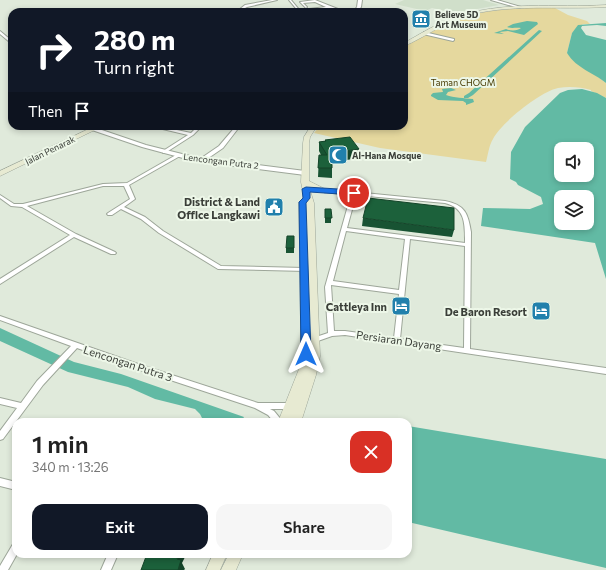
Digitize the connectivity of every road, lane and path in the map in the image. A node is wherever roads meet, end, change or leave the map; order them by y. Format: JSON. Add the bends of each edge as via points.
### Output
{"nodes":[{"id":1,"x":276,"y":0,"type":"edge"},
{"id":2,"x":290,"y":0,"type":"edge"},
{"id":3,"x":493,"y":0,"type":"edge"},
{"id":4,"x":606,"y":6,"type":"edge"},
{"id":5,"x":306,"y":7,"type":"dead end"},
{"id":6,"x":328,"y":7,"type":"joint"},
{"id":7,"x":519,"y":7,"type":"junction"},
{"id":8,"x":243,"y":8,"type":"edge"},
{"id":9,"x":297,"y":8,"type":"edge"},
{"id":10,"x":322,"y":8,"type":"edge"},
{"id":11,"x":0,"y":32,"type":"edge"},
{"id":12,"x":424,"y":33,"type":"junction"},
{"id":13,"x":8,"y":39,"type":"edge"},
{"id":14,"x":453,"y":40,"type":"dead end"},
{"id":15,"x":408,"y":43,"type":"edge"},
{"id":16,"x":89,"y":130,"type":"edge"},
{"id":17,"x":100,"y":130,"type":"edge"},
{"id":18,"x":172,"y":130,"type":"edge"},
{"id":19,"x":196,"y":130,"type":"edge"},
{"id":20,"x":235,"y":130,"type":"edge"},
{"id":21,"x":312,"y":130,"type":"edge"},
{"id":22,"x":192,"y":134,"type":"junction"},
{"id":23,"x":165,"y":152,"type":"junction"},
{"id":24,"x":178,"y":156,"type":"junction"},
{"id":25,"x":202,"y":160,"type":"junction"},
{"id":26,"x":305,"y":173,"type":"junction"},
{"id":27,"x":0,"y":174,"type":"edge"},
{"id":28,"x":128,"y":184,"type":"junction"},
{"id":29,"x":325,"y":190,"type":"junction"},
{"id":30,"x":306,"y":192,"type":"junction"},
{"id":31,"x":354,"y":193,"type":"junction"},
{"id":32,"x":0,"y":196,"type":"edge"},
{"id":33,"x":23,"y":206,"type":"junction"},
{"id":34,"x":122,"y":208,"type":"junction"},
{"id":35,"x":110,"y":214,"type":"dead end"},
{"id":36,"x":344,"y":229,"type":"junction"},
{"id":37,"x":74,"y":235,"type":"junction"},
{"id":38,"x":408,"y":237,"type":"junction"},
{"id":39,"x":468,"y":245,"type":"junction"},
{"id":40,"x":113,"y":253,"type":"dead end"},
{"id":41,"x":304,"y":270,"type":"junction"},
{"id":42,"x":0,"y":282,"type":"edge"},
{"id":43,"x":329,"y":284,"type":"junction"},
{"id":44,"x":402,"y":292,"type":"junction"},
{"id":45,"x":0,"y":318,"type":"edge"},
{"id":46,"x":331,"y":334,"type":"junction"},
{"id":47,"x":316,"y":340,"type":"junction"},
{"id":48,"x":397,"y":340,"type":"junction"},
{"id":49,"x":76,"y":345,"type":"junction"},
{"id":50,"x":467,"y":350,"type":"junction"},
{"id":51,"x":606,"y":371,"type":"edge"},
{"id":52,"x":0,"y":401,"type":"edge"},
{"id":53,"x":22,"y":406,"type":"junction"},
{"id":54,"x":258,"y":406,"type":"junction"},
{"id":55,"x":290,"y":406,"type":"junction"},
{"id":56,"x":13,"y":418,"type":"edge"},
{"id":57,"x":275,"y":418,"type":"edge"},
{"id":58,"x":286,"y":418,"type":"edge"},
{"id":59,"x":296,"y":418,"type":"edge"},
{"id":60,"x":12,"y":420,"type":"edge"},
{"id":61,"x":0,"y":436,"type":"edge"},
{"id":62,"x":0,"y":482,"type":"edge"},
{"id":63,"x":12,"y":485,"type":"edge"},
{"id":64,"x":12,"y":554,"type":"edge"},
{"id":65,"x":111,"y":558,"type":"edge"},
{"id":66,"x":218,"y":558,"type":"edge"},
{"id":67,"x":234,"y":558,"type":"edge"},
{"id":68,"x":2,"y":570,"type":"edge"},
{"id":69,"x":106,"y":570,"type":"edge"},
{"id":70,"x":213,"y":570,"type":"edge"},
{"id":71,"x":228,"y":570,"type":"edge"}],
"edges":[{"from":1,"to":8,"type":"street"},
{"from":2,"to":9,"type":"street"},
{"from":3,"to":7,"type":"street"},
{"from":4,"to":7,"type":"main road"},
{"from":5,"to":6,"type":"street","via":[[302,2],[314,1]]},
{"from":6,"to":10,"type":"street"},
{"from":7,"to":12,"type":"main road","via":[[467,14]]},
{"from":11,"to":13,"type":"street"},
{"from":12,"to":14,"type":"street"},
{"from":12,"to":15,"type":"main road"},
{"from":16,"to":27,"type":"main road","name":"Jalan Penarak"},
{"from":17,"to":23,"type":"street","name":"Lencongan Putra 2"},
{"from":18,"to":22,"type":"street"},
{"from":19,"to":22,"type":"street"},
{"from":20,"to":25,"type":"street","via":[[221,147]]},
{"from":21,"to":26,"type":"main road","via":[[307,139]]},
{"from":22,"to":23,"type":"street"},
{"from":23,"to":24,"type":"street","name":"Lencongan Putra 2"},
{"from":24,"to":25,"type":"street","name":"Lencongan Putra 2"},
{"from":24,"to":28,"type":"street"},
{"from":25,"to":26,"type":"street","name":"Lencongan Putra 2"},
{"from":26,"to":30,"type":"main road"},
{"from":28,"to":33,"type":"street","via":[[103,184]]},
{"from":28,"to":34,"type":"street","via":[[126,187],[134,199]]},
{"from":29,"to":30,"type":"main road"},
{"from":29,"to":30,"type":"main road"},
{"from":29,"to":31,"type":"street"},
{"from":30,"to":41,"type":"main road","via":[[303,202]]},
{"from":30,"to":47,"type":"main road","via":[[310,203]]},
{"from":31,"to":36,"type":"street"},
{"from":31,"to":39,"type":"street","via":[[450,203],[464,212],[467,218]]},
{"from":32,"to":33,"type":"street","via":[[13,205]]},
{"from":33,"to":37,"type":"street"},
{"from":34,"to":35,"type":"street"},
{"from":34,"to":41,"type":"street","via":[[143,218],[220,268]]},
{"from":36,"to":38,"type":"street"},
{"from":36,"to":43,"type":"street"},
{"from":37,"to":40,"type":"street"},
{"from":37,"to":42,"type":"street"},
{"from":38,"to":39,"type":"street"},
{"from":38,"to":44,"type":"street"},
{"from":39,"to":50,"type":"street"},
{"from":41,"to":55,"type":"main road","via":[[306,354],[304,369]]},
{"from":43,"to":44,"type":"street"},
{"from":43,"to":46,"type":"street"},
{"from":44,"to":48,"type":"street"},
{"from":45,"to":49,"type":"street","name":"Lencongan Putra 3"},
{"from":46,"to":47,"type":"street"},
{"from":46,"to":48,"type":"street","name":"Persiaran Dayang","via":[[345,333]]},
{"from":47,"to":59,"type":"main road","via":[[311,376]]},
{"from":48,"to":50,"type":"street","name":"Persiaran Dayang"},
{"from":49,"to":53,"type":"street"},
{"from":49,"to":54,"type":"street","name":"Lencongan Putra 3"},
{"from":50,"to":51,"type":"street","name":"Persiaran Dayang"},
{"from":52,"to":53,"type":"street"},
{"from":53,"to":56,"type":"street"},
{"from":54,"to":55,"type":"street"},
{"from":54,"to":57,"type":"street"},
{"from":55,"to":58,"type":"main road"},
{"from":60,"to":61,"type":"street"},
{"from":62,"to":63,"type":"street"},
{"from":64,"to":68,"type":"street"},
{"from":65,"to":69,"type":"street"},
{"from":66,"to":70,"type":"main road"},
{"from":67,"to":71,"type":"main road"}]}
